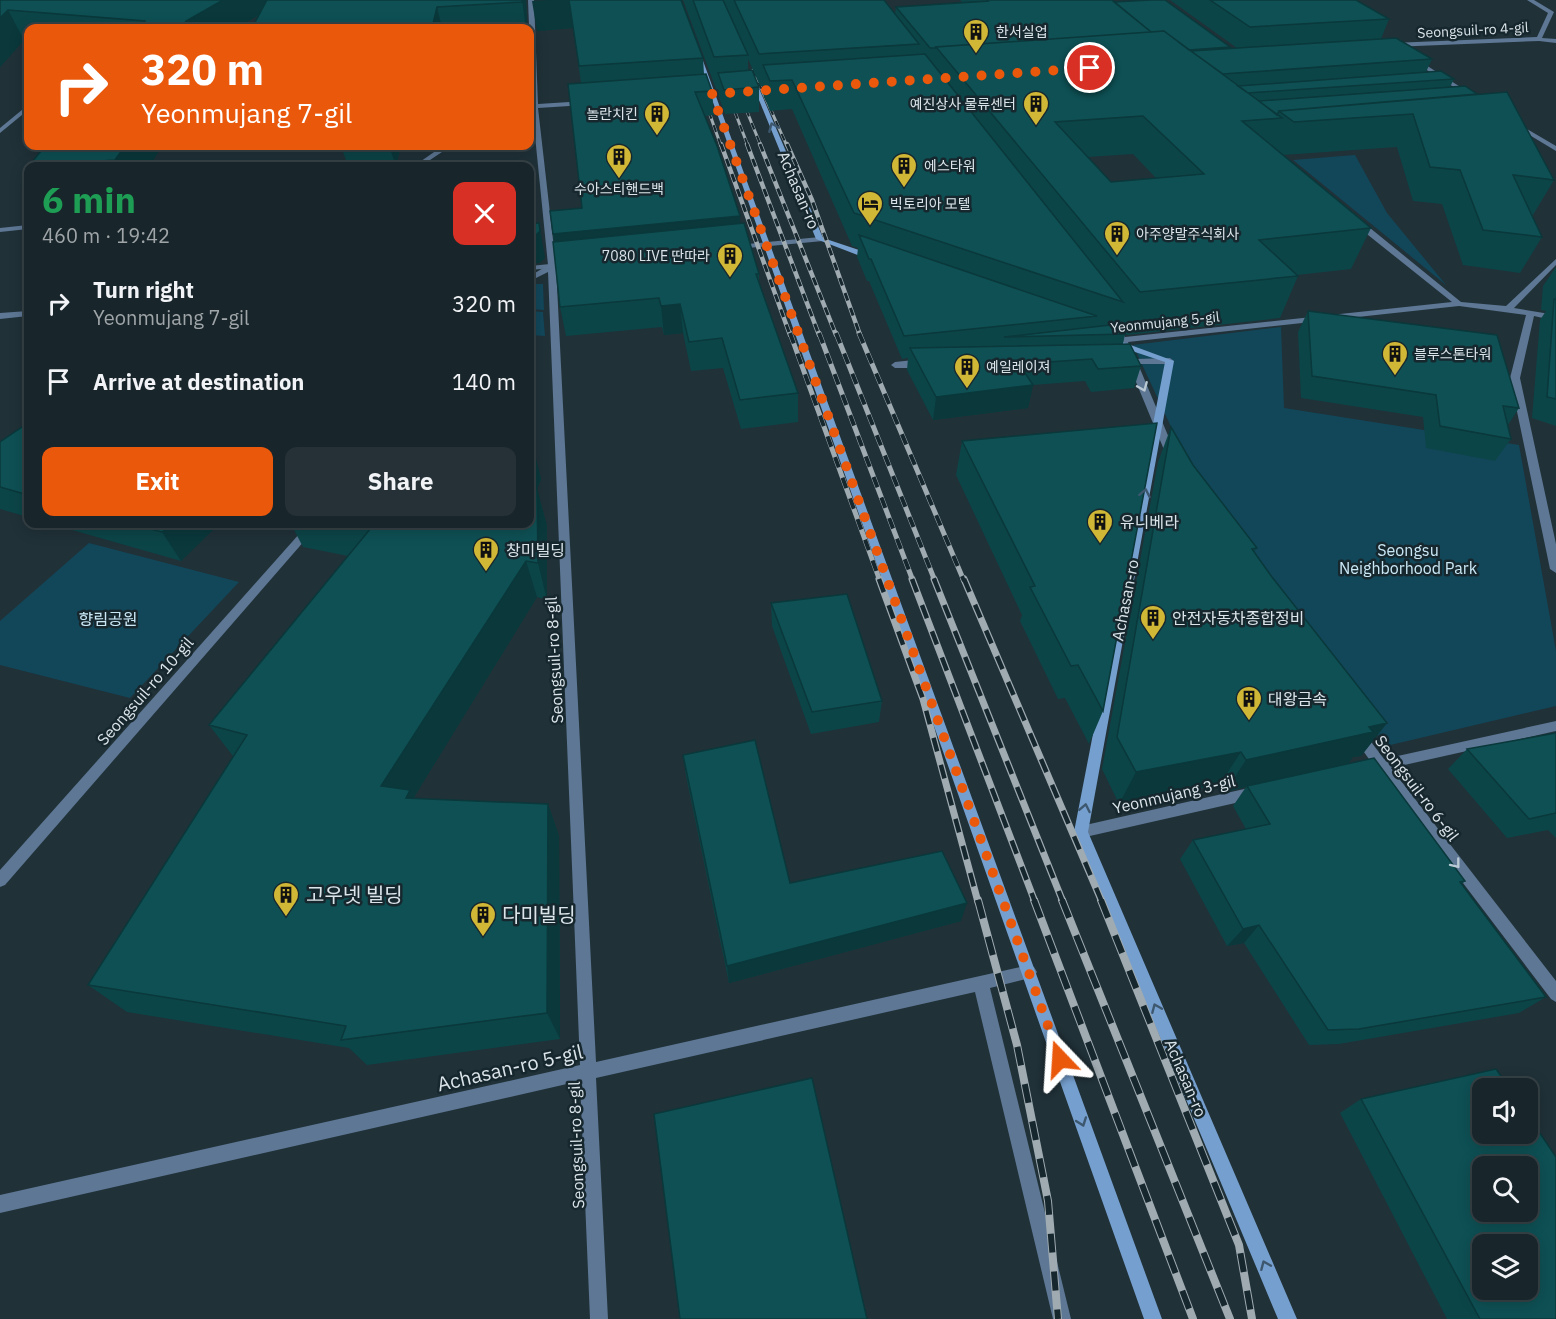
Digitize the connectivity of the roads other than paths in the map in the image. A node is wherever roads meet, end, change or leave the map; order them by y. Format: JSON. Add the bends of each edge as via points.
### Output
{"nodes":[{"id":1,"x":531,"y":0,"type":"edge"},
{"id":2,"x":1530,"y":0,"type":"edge"},
{"id":3,"x":531,"y":24,"type":"edge"},
{"id":4,"x":1539,"y":39,"type":"junction"},
{"id":5,"x":1556,"y":41,"type":"edge"},
{"id":6,"x":693,"y":42,"type":"edge"},
{"id":7,"x":1381,"y":43,"type":"edge"},
{"id":8,"x":1392,"y":45,"type":"junction"},
{"id":9,"x":1401,"y":51,"type":"edge"},
{"id":10,"x":1410,"y":57,"type":"edge"},
{"id":11,"x":749,"y":72,"type":"edge"},
{"id":12,"x":1438,"y":75,"type":"junction"},
{"id":13,"x":1427,"y":76,"type":"edge"},
{"id":14,"x":1450,"y":90,"type":"edge"},
{"id":15,"x":1461,"y":90,"type":"junction"},
{"id":16,"x":758,"y":92,"type":"junction"},
{"id":17,"x":767,"y":92,"type":"edge"},
{"id":18,"x":746,"y":93,"type":"edge"},
{"id":19,"x":1479,"y":101,"type":"edge"},
{"id":20,"x":592,"y":102,"type":"edge"},
{"id":21,"x":534,"y":106,"type":"edge"},
{"id":22,"x":24,"y":110,"type":"edge"},
{"id":23,"x":1506,"y":118,"type":"edge"},
{"id":24,"x":534,"y":122,"type":"edge"},
{"id":25,"x":0,"y":131,"type":"edge"},
{"id":26,"x":1556,"y":149,"type":"edge"},
{"id":27,"x":440,"y":150,"type":"edge"},
{"id":28,"x":423,"y":162,"type":"edge"},
{"id":29,"x":1348,"y":215,"type":"edge"},
{"id":30,"x":24,"y":227,"type":"edge"},
{"id":31,"x":0,"y":230,"type":"edge"},
{"id":32,"x":820,"y":239,"type":"junction"},
{"id":33,"x":765,"y":244,"type":"junction"},
{"id":34,"x":725,"y":249,"type":"edge"},
{"id":35,"x":1556,"y":261,"type":"edge"},
{"id":36,"x":887,"y":263,"type":"edge"},
{"id":37,"x":575,"y":264,"type":"edge"},
{"id":38,"x":552,"y":266,"type":"junction"},
{"id":39,"x":534,"y":268,"type":"edge"},
{"id":40,"x":534,"y":277,"type":"edge"},
{"id":41,"x":1459,"y":304,"type":"junction"},
{"id":42,"x":1508,"y":309,"type":"junction"},
{"id":43,"x":24,"y":314,"type":"edge"},
{"id":44,"x":1530,"y":314,"type":"junction"},
{"id":45,"x":0,"y":316,"type":"edge"},
{"id":46,"x":1556,"y":318,"type":"edge"},
{"id":47,"x":1109,"y":322,"type":"edge"},
{"id":48,"x":1101,"y":340,"type":"joint"},
{"id":49,"x":1123,"y":340,"type":"junction"},
{"id":50,"x":1170,"y":361,"type":"junction"},
{"id":51,"x":1110,"y":362,"type":"edge"},
{"id":52,"x":1177,"y":469,"type":"edge"},
{"id":53,"x":310,"y":528,"type":"edge"},
{"id":54,"x":1556,"y":569,"type":"edge"},
{"id":55,"x":1556,"y":726,"type":"edge"},
{"id":56,"x":1353,"y":727,"type":"edge"},
{"id":57,"x":1380,"y":765,"type":"junction"},
{"id":58,"x":1357,"y":770,"type":"edge"},
{"id":59,"x":1266,"y":790,"type":"edge"},
{"id":60,"x":1081,"y":832,"type":"junction"},
{"id":61,"x":0,"y":880,"type":"edge"},
{"id":62,"x":1029,"y":972,"type":"junction"},
{"id":63,"x":981,"y":984,"type":"junction"},
{"id":64,"x":1556,"y":994,"type":"edge"},
{"id":65,"x":589,"y":1072,"type":"junction"},
{"id":66,"x":0,"y":1204,"type":"edge"},
{"id":67,"x":599,"y":1319,"type":"edge"},
{"id":68,"x":1062,"y":1319,"type":"edge"},
{"id":69,"x":1153,"y":1319,"type":"edge"},
{"id":70,"x":1288,"y":1319,"type":"edge"}],
"edges":[{"from":1,"to":3,"type":"street","name":"Seongsuil-ro 8-gil"},
{"from":2,"to":4,"type":"street","via":[[1551,12]]},
{"from":4,"to":5,"type":"street","name":"Seongsuil-ro 4-gil"},
{"from":4,"to":8,"type":"street","name":"Seongsuil-ro 4-gil"},
{"from":6,"to":33,"type":"main road"},
{"from":7,"to":8,"type":"street"},
{"from":8,"to":9,"type":"street"},
{"from":10,"to":12,"type":"street"},
{"from":11,"to":16,"type":"main road","name":"Achasan-ro"},
{"from":12,"to":13,"type":"street"},
{"from":12,"to":15,"type":"street"},
{"from":14,"to":15,"type":"street"},
{"from":15,"to":19,"type":"street"},
{"from":16,"to":17,"type":"street"},
{"from":16,"to":18,"type":"street"},
{"from":32,"to":16,"type":"main road","name":"Achasan-ro","one_way":true},
{"from":20,"to":21,"type":"street"},
{"from":22,"to":25,"type":"street"},
{"from":23,"to":26,"type":"street"},
{"from":24,"to":38,"type":"street","name":"Seongsuil-ro 8-gil"},
{"from":27,"to":28,"type":"street"},
{"from":29,"to":41,"type":"street"},
{"from":30,"to":31,"type":"street"},
{"from":32,"to":33,"type":"street"},
{"from":32,"to":36,"type":"main road","name":"Achasan-ro"},
{"from":33,"to":34,"type":"street"},
{"from":33,"to":62,"type":"main road"},
{"from":35,"to":42,"type":"street"},
{"from":37,"to":38,"type":"street"},
{"from":38,"to":39,"type":"street"},
{"from":38,"to":40,"type":"street"},
{"from":38,"to":65,"type":"street","name":"Seongsuil-ro 8-gil"},
{"from":41,"to":42,"type":"street","name":"Yeonmujang 5-gil"},
{"from":41,"to":49,"type":"street","name":"Yeonmujang 5-gil"},
{"from":42,"to":44,"type":"street","name":"Yeonmujang 5-gil"},
{"from":43,"to":45,"type":"street"},
{"from":44,"to":46,"type":"street","name":"Yeonmujang 5-gil"},
{"from":44,"to":54,"type":"street","via":[[1515,378]]},
{"from":47,"to":49,"type":"street"},
{"from":48,"to":49,"type":"street","name":"Yeonmujang 5-gil"},
{"from":48,"to":50,"type":"main road"},
{"from":49,"to":52,"type":"street","one_way":true},
{"from":50,"to":51,"type":"street"},
{"from":60,"to":50,"type":"main road","name":"Achasan-ro","one_way":true},
{"from":53,"to":61,"type":"street","name":"Seongsuil-ro 10-gil"},
{"from":55,"to":57,"type":"street"},
{"from":56,"to":57,"type":"street","name":"Seongsuil-ro 6-gil"},
{"from":57,"to":58,"type":"street"},
{"from":57,"to":64,"type":"street","name":"Seongsuil-ro 6-gil","one_way":true},
{"from":59,"to":60,"type":"street","name":"Yeonmujang 3-gil"},
{"from":70,"to":60,"type":"main road","name":"Achasan-ro","one_way":true},
{"from":62,"to":63,"type":"street","name":"Achasan-ro 5-gil"},
{"from":62,"to":69,"type":"main road","one_way":true},
{"from":63,"to":65,"type":"street","name":"Achasan-ro 5-gil"},
{"from":63,"to":68,"type":"street"},
{"from":65,"to":66,"type":"street","name":"Achasan-ro 5-gil"},
{"from":65,"to":67,"type":"street","name":"Seongsuil-ro 8-gil"}]}
